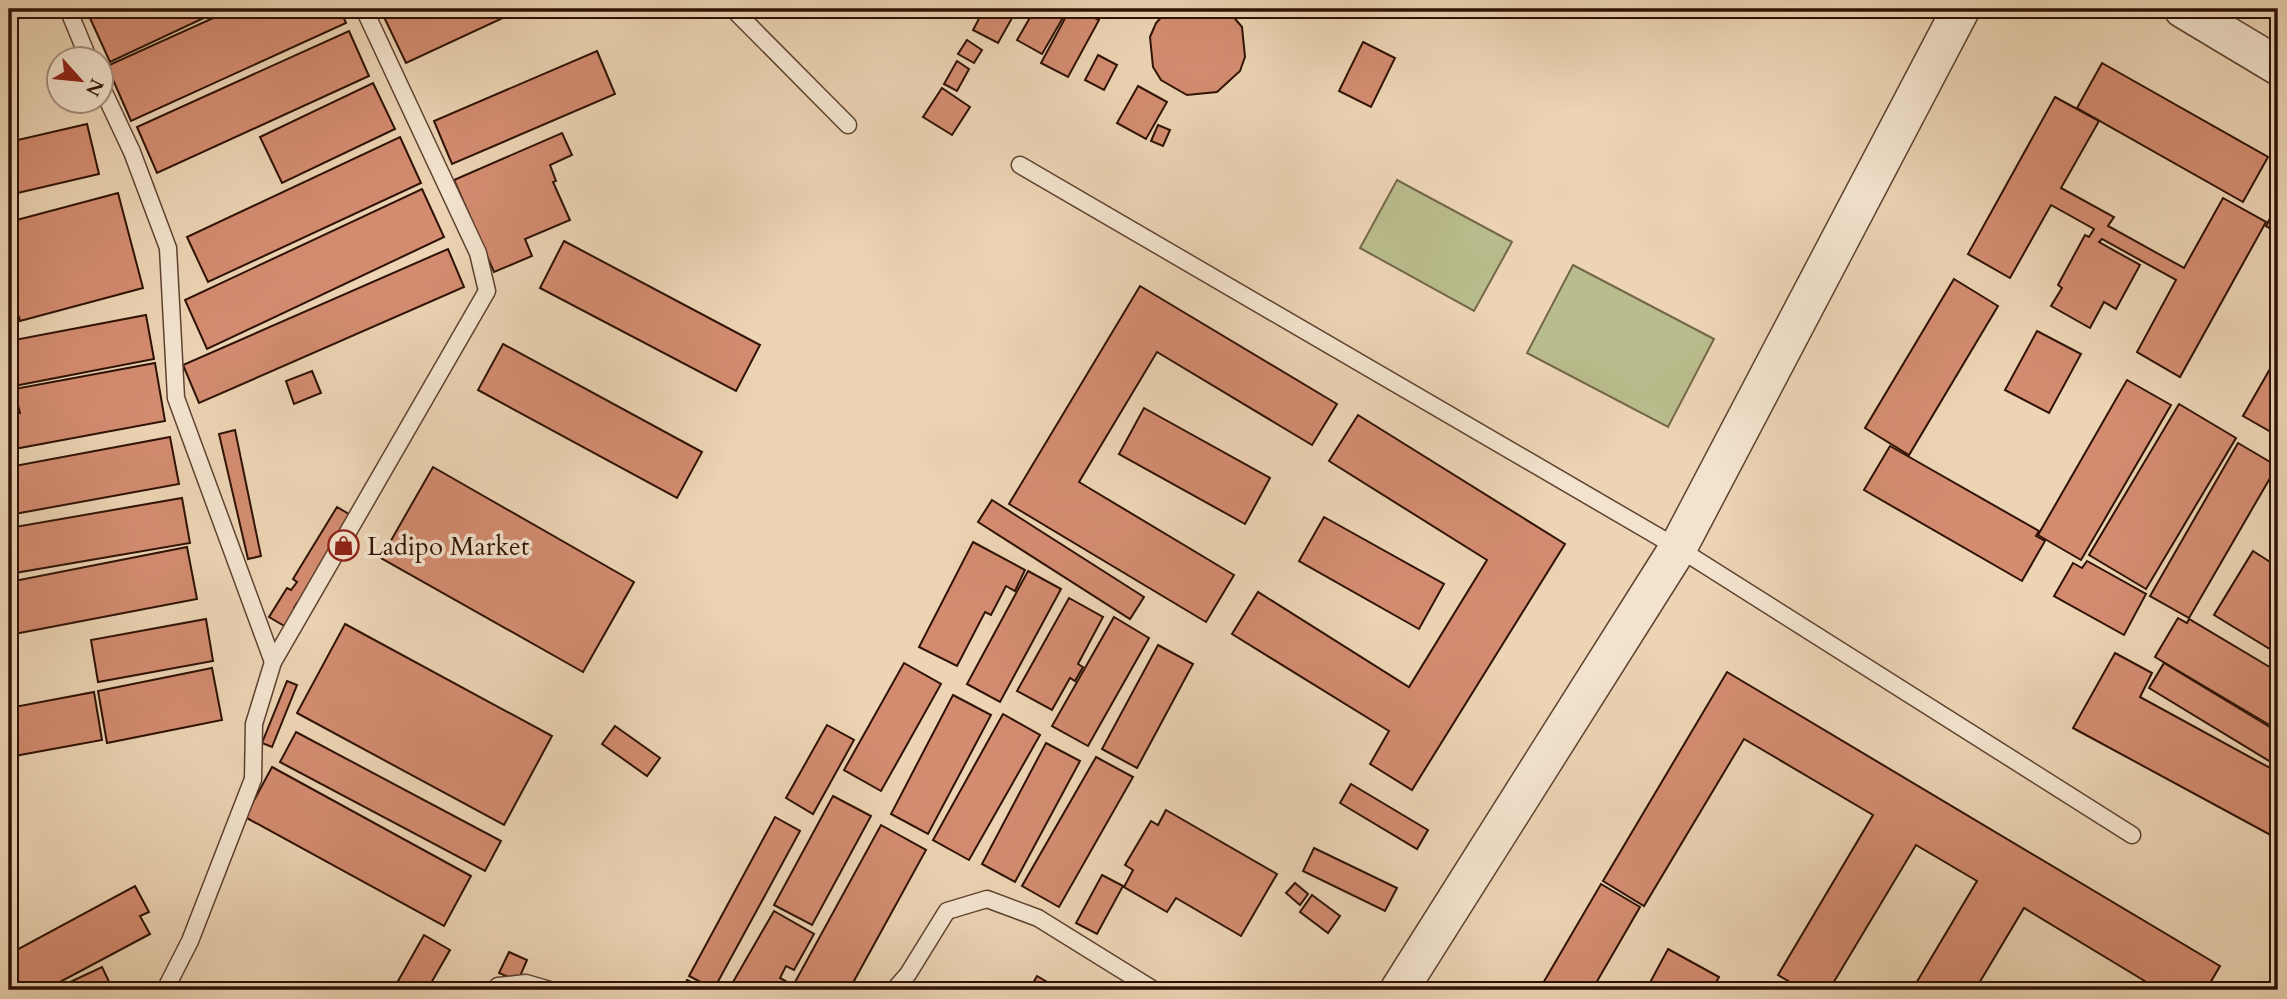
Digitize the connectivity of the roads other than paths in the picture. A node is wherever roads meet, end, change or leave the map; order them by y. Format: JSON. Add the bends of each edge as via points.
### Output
{"nodes":[{"id":1,"x":68,"y":9,"type":"edge"},
{"id":2,"x":364,"y":9,"type":"edge"},
{"id":3,"x":733,"y":9,"type":"edge"},
{"id":4,"x":1961,"y":9,"type":"edge"},
{"id":5,"x":2183,"y":9,"type":"edge"},
{"id":6,"x":83,"y":46,"type":"edge"},
{"id":7,"x":2278,"y":66,"type":"edge"},
{"id":8,"x":115,"y":116,"type":"edge"},
{"id":9,"x":848,"y":125,"type":"dead end"},
{"id":10,"x":1020,"y":165,"type":"dead end"},
{"id":11,"x":1678,"y":548,"type":"junction"},
{"id":12,"x":272,"y":662,"type":"junction"},
{"id":13,"x":2133,"y":835,"type":"dead end"},
{"id":14,"x":165,"y":990,"type":"edge"},
{"id":15,"x":495,"y":990,"type":"edge"},
{"id":16,"x":550,"y":990,"type":"edge"},
{"id":17,"x":894,"y":990,"type":"edge"},
{"id":18,"x":1154,"y":990,"type":"edge"},
{"id":19,"x":1399,"y":990,"type":"edge"}],
"edges":[{"from":1,"to":6,"type":"lane"},
{"from":2,"to":12,"type":"lane","via":[[478,253],[487,291]]},
{"from":3,"to":9,"type":"lane"},
{"from":4,"to":11,"type":"street"},
{"from":5,"to":7,"type":"street"},
{"from":8,"to":12,"type":"lane","via":[[168,248],[176,398]]},
{"from":10,"to":11,"type":"lane"},
{"from":11,"to":13,"type":"lane"},
{"from":11,"to":19,"type":"street"},
{"from":12,"to":14,"type":"lane","via":[[254,724],[254,779],[190,941]]},
{"from":15,"to":16,"type":"lane","via":[[526,983]]},
{"from":17,"to":18,"type":"lane","via":[[947,911],[987,899],[1038,918]]}]}
